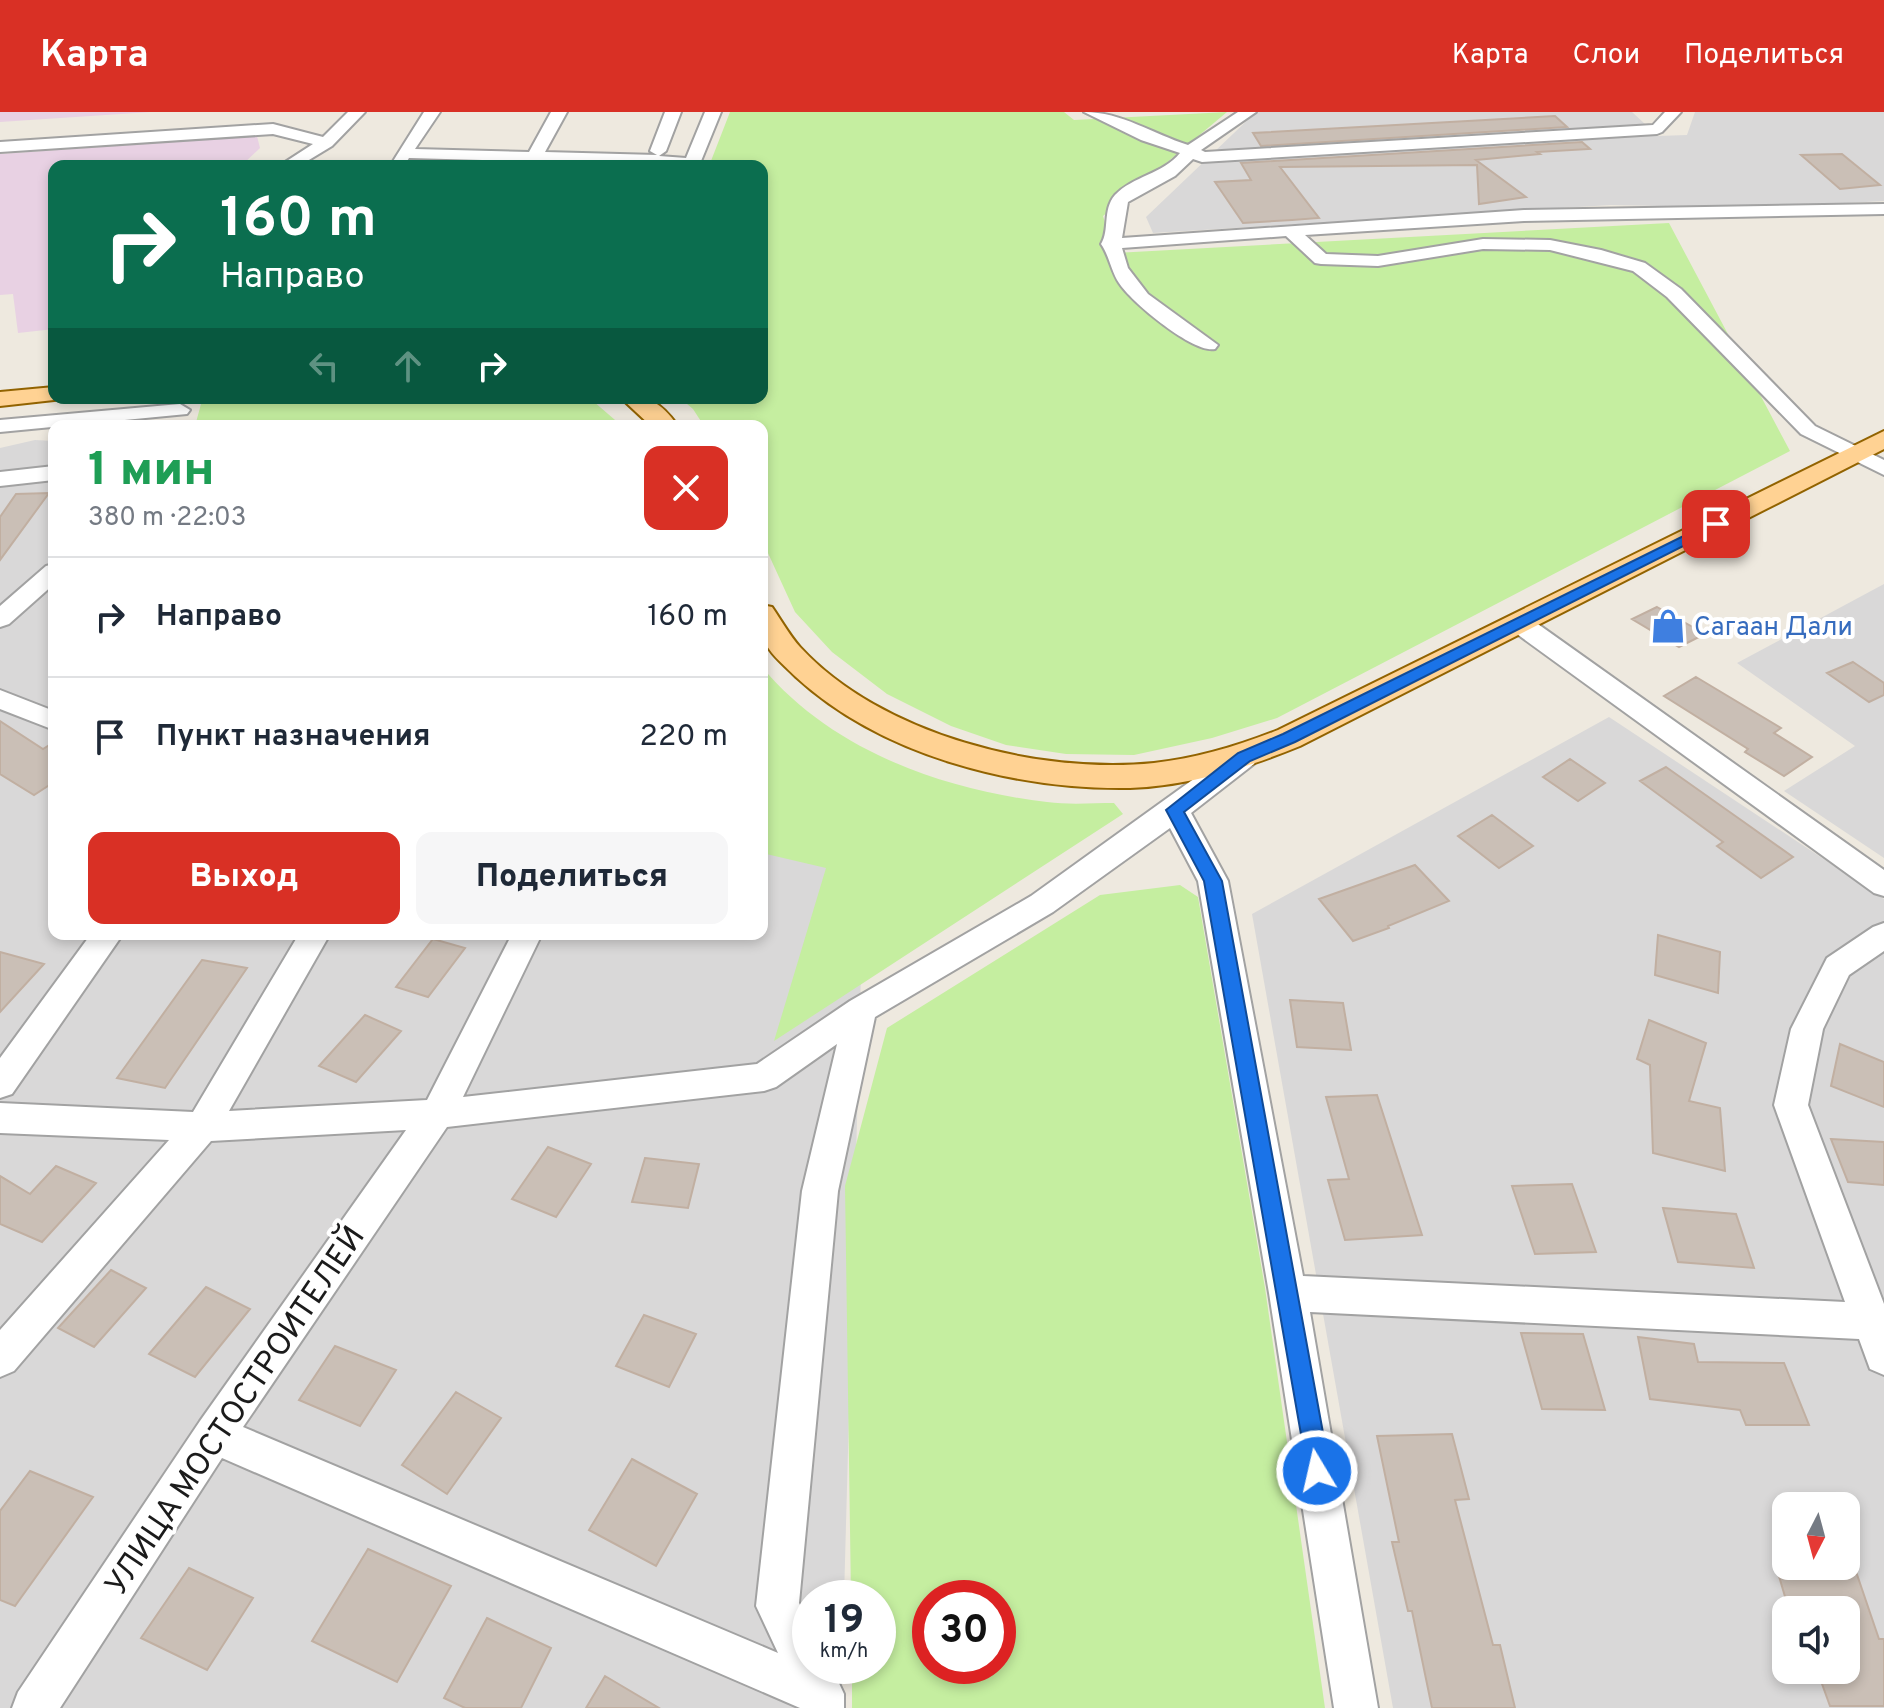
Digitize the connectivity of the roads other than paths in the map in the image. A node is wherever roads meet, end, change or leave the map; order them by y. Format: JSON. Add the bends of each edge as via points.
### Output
{"nodes":[{"id":1,"x":357,"y":112,"type":"edge"},
{"id":2,"x":432,"y":112,"type":"edge"},
{"id":3,"x":559,"y":112,"type":"edge"},
{"id":4,"x":673,"y":112,"type":"edge"},
{"id":5,"x":699,"y":112,"type":"edge"},
{"id":6,"x":713,"y":112,"type":"edge"},
{"id":7,"x":1092,"y":112,"type":"edge"},
{"id":8,"x":1248,"y":112,"type":"edge"},
{"id":9,"x":1673,"y":112,"type":"edge"},
{"id":10,"x":326,"y":143,"type":"junction"},
{"id":11,"x":0,"y":147,"type":"edge"},
{"id":12,"x":658,"y":151,"type":"junction"},
{"id":13,"x":1190,"y":151,"type":"junction"},
{"id":14,"x":557,"y":152,"type":"edge"},
{"id":15,"x":403,"y":154,"type":"edge"},
{"id":16,"x":535,"y":157,"type":"edge"},
{"id":17,"x":297,"y":160,"type":"edge"},
{"id":18,"x":465,"y":160,"type":"edge"},
{"id":19,"x":669,"y":160,"type":"edge"},
{"id":20,"x":680,"y":160,"type":"edge"},
{"id":21,"x":683,"y":160,"type":"edge"},
{"id":22,"x":684,"y":160,"type":"edge"},
{"id":23,"x":1884,"y":209,"type":"edge"},
{"id":24,"x":1292,"y":232,"type":"junction"},
{"id":25,"x":1110,"y":244,"type":"junction"},
{"id":26,"x":1208,"y":345,"type":"dead end"},
{"id":27,"x":48,"y":395,"type":"edge"},
{"id":28,"x":0,"y":399,"type":"edge"},
{"id":29,"x":642,"y":404,"type":"edge"},
{"id":30,"x":180,"y":411,"type":"edge"},
{"id":31,"x":72,"y":420,"type":"edge"},
{"id":32,"x":660,"y":420,"type":"edge"},
{"id":33,"x":48,"y":422,"type":"edge"},
{"id":34,"x":0,"y":426,"type":"edge"},
{"id":35,"x":1884,"y":439,"type":"edge"},
{"id":36,"x":1857,"y":454,"type":"junction"},
{"id":37,"x":1884,"y":468,"type":"edge"},
{"id":38,"x":48,"y":474,"type":"edge"},
{"id":39,"x":0,"y":479,"type":"edge"},
{"id":40,"x":48,"y":576,"type":"edge"},
{"id":41,"x":0,"y":619,"type":"edge"},
{"id":42,"x":768,"y":622,"type":"edge"},
{"id":43,"x":1519,"y":623,"type":"junction"},
{"id":44,"x":0,"y":699,"type":"edge"},
{"id":45,"x":48,"y":719,"type":"edge"},
{"id":46,"x":1244,"y":757,"type":"junction"},
{"id":47,"x":1175,"y":810,"type":"junction"},
{"id":48,"x":1884,"y":885,"type":"edge"},
{"id":49,"x":1884,"y":935,"type":"edge"},
{"id":50,"x":104,"y":940,"type":"edge"},
{"id":51,"x":311,"y":940,"type":"edge"},
{"id":52,"x":524,"y":940,"type":"edge"},
{"id":53,"x":861,"y":1010,"type":"junction"},
{"id":54,"x":0,"y":1084,"type":"edge"},
{"id":55,"x":437,"y":1114,"type":"junction"},
{"id":56,"x":0,"y":1118,"type":"edge"},
{"id":57,"x":202,"y":1127,"type":"junction"},
{"id":58,"x":1288,"y":1293,"type":"junction"},
{"id":59,"x":1877,"y":1322,"type":"edge"},
{"id":60,"x":1884,"y":1356,"type":"edge"},
{"id":61,"x":0,"y":1358,"type":"edge"},
{"id":62,"x":214,"y":1435,"type":"junction"},
{"id":63,"x":822,"y":1701,"type":"edge"},
{"id":64,"x":34,"y":1708,"type":"edge"},
{"id":65,"x":1356,"y":1708,"type":"edge"}],
"edges":[{"from":1,"to":10,"type":"street"},
{"from":2,"to":15,"type":"street"},
{"from":3,"to":16,"type":"street"},
{"from":4,"to":12,"type":"street"},
{"from":5,"to":21,"type":"street"},
{"from":6,"to":22,"type":"street"},
{"from":7,"to":13,"type":"street"},
{"from":8,"to":13,"type":"street"},
{"from":9,"to":13,"type":"street","via":[[1657,129],[1202,157]]},
{"from":10,"to":11,"type":"street","via":[[273,129]]},
{"from":10,"to":17,"type":"street"},
{"from":12,"to":14,"type":"street"},
{"from":12,"to":20,"type":"street"},
{"from":13,"to":25,"type":"street","via":[[1182,165],[1163,178],[1123,196],[1114,213]]},
{"from":14,"to":16,"type":"street"},
{"from":14,"to":19,"type":"street"},
{"from":15,"to":16,"type":"street"},
{"from":15,"to":18,"type":"street"},
{"from":16,"to":18,"type":"street"},
{"from":23,"to":24,"type":"street","via":[[1547,215]]},
{"from":24,"to":25,"type":"street"},
{"from":24,"to":36,"type":"street","via":[[1321,259],[1378,261],[1483,244],[1550,245],[1639,267],[1674,293],[1808,430]]},
{"from":25,"to":26,"type":"street","via":[[1129,289]]},
{"from":27,"to":28,"type":"main road"},
{"from":29,"to":32,"type":"main road"},
{"from":30,"to":31,"type":"street"},
{"from":33,"to":34,"type":"street"},
{"from":35,"to":36,"type":"main road"},
{"from":36,"to":37,"type":"street"},
{"from":36,"to":43,"type":"main road"},
{"from":38,"to":39,"type":"street"},
{"from":40,"to":41,"type":"street"},
{"from":42,"to":46,"type":"main road","via":[[797,661],[847,704],[903,732],[974,757],[1056,772],[1128,777],[1187,771]]},
{"from":43,"to":46,"type":"main road"},
{"from":43,"to":48,"type":"street"},
{"from":44,"to":45,"type":"street"},
{"from":46,"to":47,"type":"street"},
{"from":47,"to":53,"type":"street","via":[[1042,904]]},
{"from":47,"to":58,"type":"street","via":[[1213,881]]},
{"from":49,"to":59,"type":"street","via":[[1838,967],[1807,1029],[1791,1105]]},
{"from":50,"to":54,"type":"street"},
{"from":51,"to":57,"type":"street"},
{"from":52,"to":55,"type":"street","name":"УЛИЦА МОСТОСТРОИТЕЛЕЙ"},
{"from":53,"to":55,"type":"street","via":[[764,1077]]},
{"from":53,"to":63,"type":"street","via":[[820,1191],[777,1606]]},
{"from":55,"to":57,"type":"street"},
{"from":55,"to":62,"type":"street","name":"УЛИЦА МОСТОСТРОИТЕЛЕЙ"},
{"from":56,"to":57,"type":"street"},
{"from":57,"to":61,"type":"street"},
{"from":58,"to":59,"type":"street"},
{"from":58,"to":65,"type":"street"},
{"from":59,"to":60,"type":"street"},
{"from":62,"to":63,"type":"street"},
{"from":62,"to":64,"type":"street","name":"УЛИЦА МОСТОСТРОИТЕЛЕЙ"}]}
